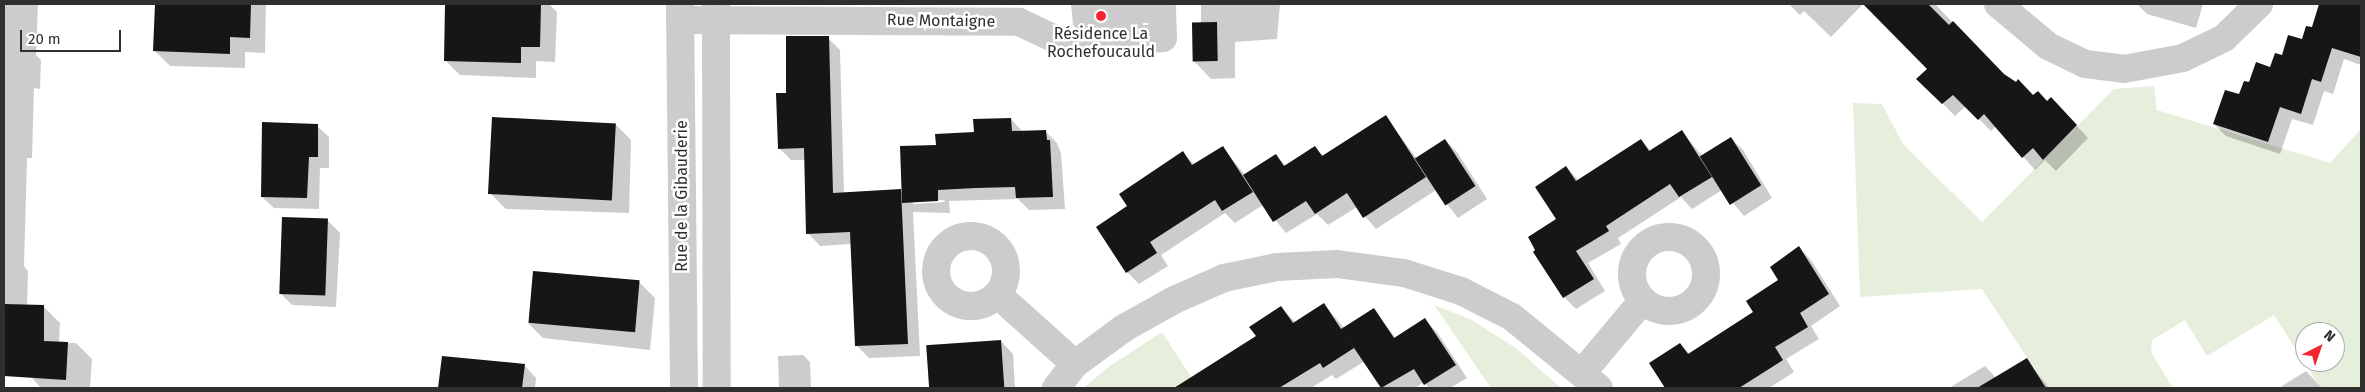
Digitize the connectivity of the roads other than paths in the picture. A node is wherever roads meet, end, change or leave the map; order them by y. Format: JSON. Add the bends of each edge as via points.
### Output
{"nodes":[{"id":1,"x":1162,"y":4,"type":"edge"},
{"id":2,"x":1998,"y":4,"type":"edge"},
{"id":3,"x":2259,"y":4,"type":"edge"},
{"id":4,"x":680,"y":12,"type":"edge"},
{"id":5,"x":716,"y":12,"type":"edge"},
{"id":6,"x":998,"y":295,"type":"dead end"},
{"id":7,"x":1642,"y":300,"type":"dead end"},
{"id":8,"x":1075,"y":364,"type":"junction"},
{"id":9,"x":1590,"y":381,"type":"edge"},
{"id":10,"x":684,"y":388,"type":"edge"},
{"id":11,"x":717,"y":388,"type":"edge"},
{"id":12,"x":1056,"y":388,"type":"edge"}],
"edges":[{"from":1,"to":5,"type":"street","name":"Rue Montaigne","via":[[1163,38],[1066,44],[1018,22]]},
{"from":2,"to":3,"type":"street","via":[[2048,46],[2085,64],[2124,70],[2148,67],[2192,54],[2224,38]]},
{"from":4,"to":5,"type":"street","name":"Rue Montaigne"},
{"from":4,"to":10,"type":"street","name":"Rue de la Gibauderie"},
{"from":5,"to":11,"type":"street"},
{"from":6,"to":8,"type":"street"},
{"from":7,"to":9,"type":"street"},
{"from":8,"to":9,"type":"street","via":[[1124,328],[1174,300],[1224,278],[1278,268],[1336,264],[1404,273],[1461,291],[1512,317]]},
{"from":8,"to":12,"type":"street"}]}
